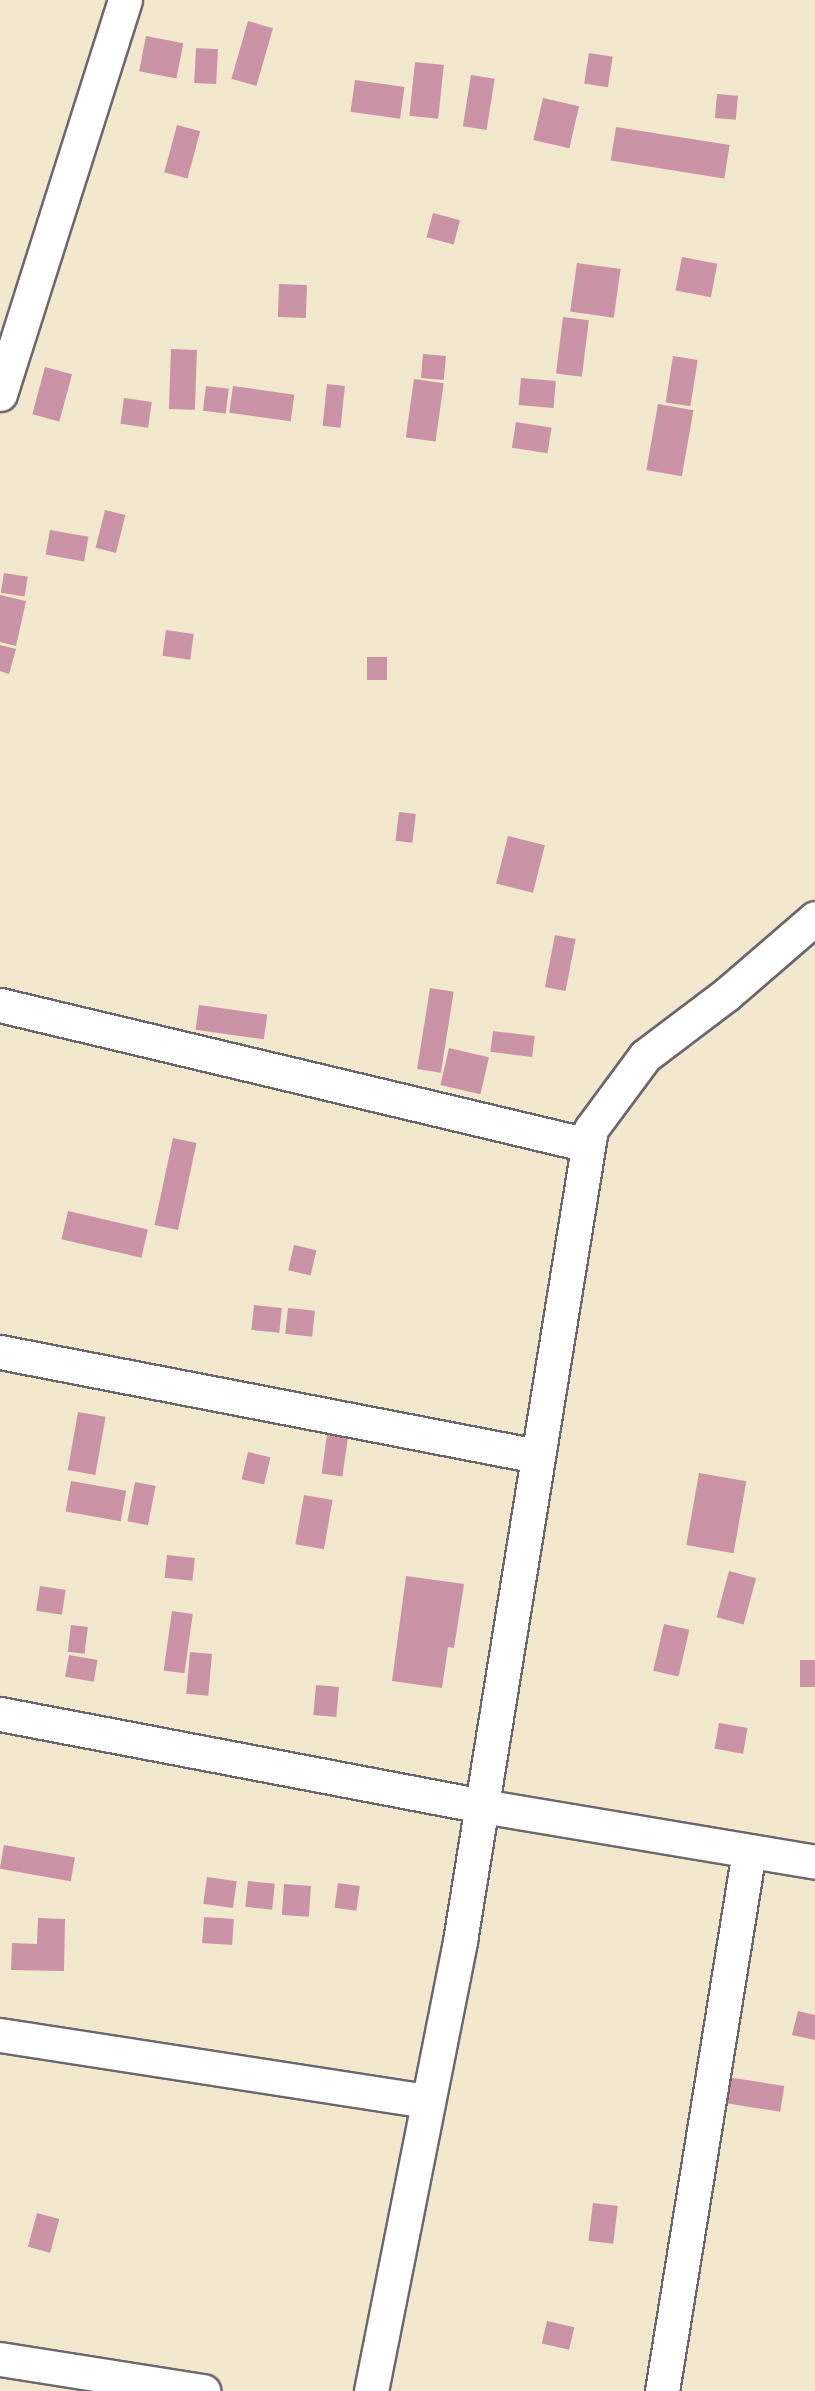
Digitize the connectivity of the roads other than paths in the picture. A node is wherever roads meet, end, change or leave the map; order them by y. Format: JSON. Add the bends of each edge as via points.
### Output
{"nodes":[{"id":1,"x":125,"y":0,"type":"edge"},
{"id":2,"x":0,"y":394,"type":"edge"},
{"id":3,"x":815,"y":918,"type":"edge"},
{"id":4,"x":0,"y":1005,"type":"edge"},
{"id":5,"x":588,"y":1145,"type":"junction"},
{"id":6,"x":0,"y":1352,"type":"edge"},
{"id":7,"x":537,"y":1456,"type":"junction"},
{"id":8,"x":0,"y":1714,"type":"edge"},
{"id":9,"x":482,"y":1806,"type":"junction"},
{"id":10,"x":749,"y":1851,"type":"junction"},
{"id":11,"x":815,"y":1862,"type":"edge"},
{"id":12,"x":0,"y":2035,"type":"edge"},
{"id":13,"x":428,"y":2101,"type":"junction"},
{"id":14,"x":0,"y":2359,"type":"edge"},
{"id":15,"x":203,"y":2391,"type":"edge"},
{"id":16,"x":371,"y":2391,"type":"edge"},
{"id":17,"x":662,"y":2391,"type":"edge"}],
"edges":[{"from":1,"to":2,"type":"street"},
{"from":3,"to":5,"type":"street","via":[[727,994],[645,1056],[591,1129]]},
{"from":4,"to":5,"type":"street"},
{"from":5,"to":7,"type":"street"},
{"from":6,"to":7,"type":"street"},
{"from":7,"to":9,"type":"street"},
{"from":8,"to":9,"type":"street"},
{"from":9,"to":10,"type":"street"},
{"from":9,"to":13,"type":"street"},
{"from":10,"to":11,"type":"street"},
{"from":10,"to":17,"type":"street"},
{"from":12,"to":13,"type":"street"},
{"from":13,"to":16,"type":"street"},
{"from":14,"to":15,"type":"street"}]}
